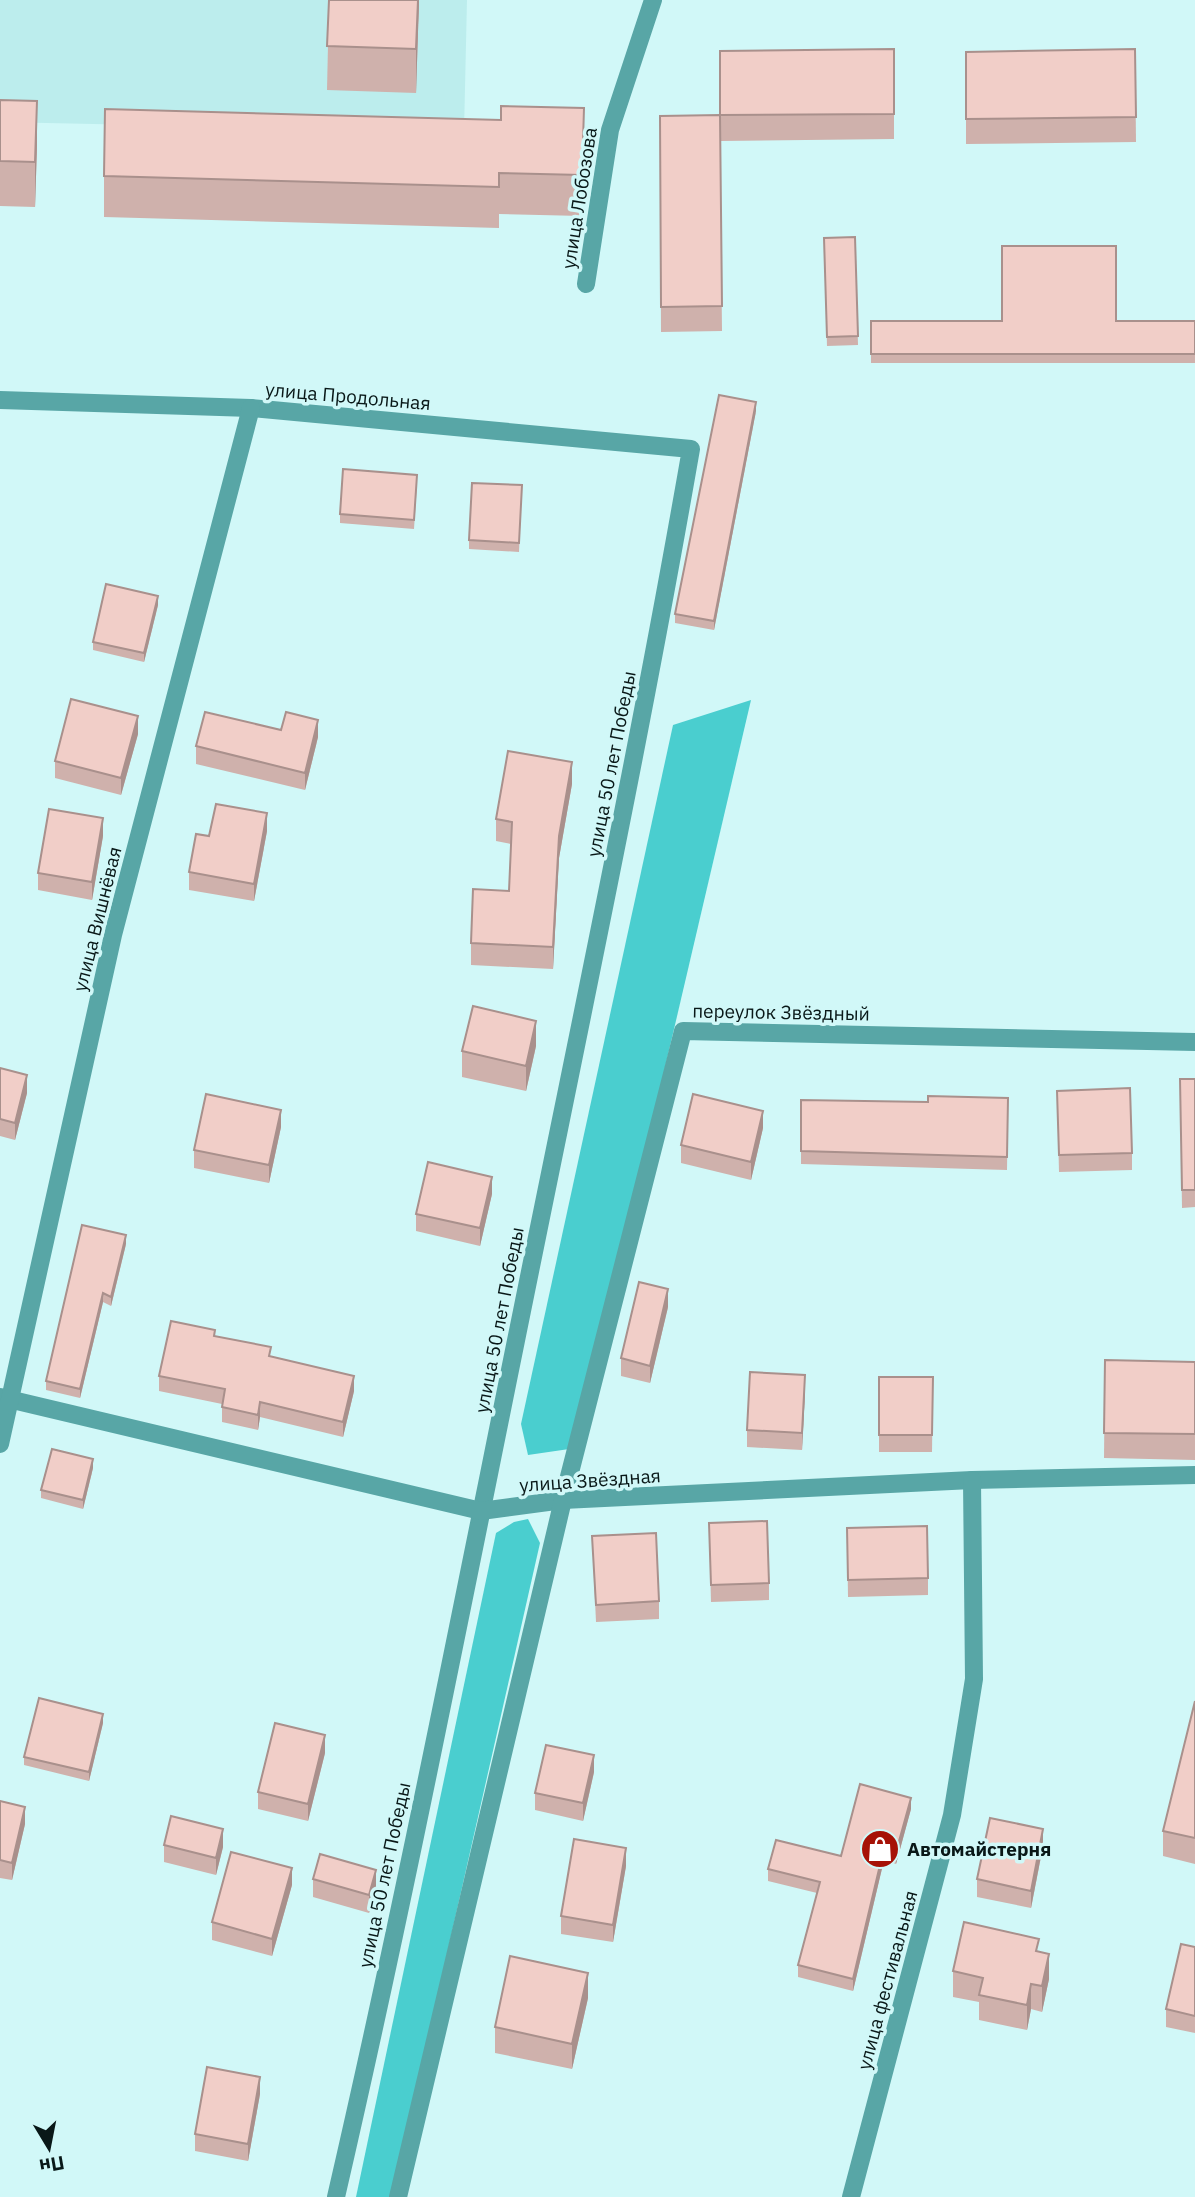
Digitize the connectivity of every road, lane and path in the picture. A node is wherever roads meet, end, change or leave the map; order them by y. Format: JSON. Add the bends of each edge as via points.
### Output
{"nodes":[{"id":1,"x":651,"y":8,"type":"edge"},
{"id":2,"x":586,"y":284,"type":"dead end"},
{"id":3,"x":0,"y":400,"type":"edge"},
{"id":4,"x":251,"y":408,"type":"junction"},
{"id":5,"x":691,"y":449,"type":"joint"},
{"id":6,"x":1195,"y":1042,"type":"edge"},
{"id":7,"x":5,"y":1399,"type":"edge"},
{"id":8,"x":0,"y":1444,"type":"edge"},
{"id":9,"x":1195,"y":1475,"type":"edge"},
{"id":10,"x":972,"y":1480,"type":"junction"},
{"id":11,"x":563,"y":1500,"type":"junction"},
{"id":12,"x":481,"y":1511,"type":"junction"},
{"id":13,"x":336,"y":2197,"type":"edge"},
{"id":14,"x":398,"y":2197,"type":"edge"},
{"id":15,"x":851,"y":2197,"type":"edge"}],
"edges":[{"from":1,"to":2,"type":"street","name":"улица Лобозова","via":[[610,130]]},
{"from":3,"to":4,"type":"street","name":"улица Продольная"},
{"from":4,"to":5,"type":"street","name":"улица Продольная"},
{"from":4,"to":7,"type":"street","name":"улица Вишнёвая","via":[[113,935]]},
{"from":5,"to":12,"type":"street","name":"улица 50 лет Победы","via":[[658,637]]},
{"from":6,"to":11,"type":"street","name":"переулок Звёздный","via":[[683,1031]]},
{"from":7,"to":8,"type":"street","name":"улица Вишнёвая"},
{"from":7,"to":12,"type":"street","name":"улица Звёздная"},
{"from":9,"to":10,"type":"street","name":"улица Звёздная"},
{"from":10,"to":11,"type":"street","name":"улица Звёздная"},
{"from":10,"to":15,"type":"street","name":"улица фестивальная","via":[[974,1679],[952,1815]]},
{"from":11,"to":12,"type":"street","name":"улица Звёздная"},
{"from":11,"to":14,"type":"street"},
{"from":12,"to":13,"type":"street","name":"улица 50 лет Победы"}]}
